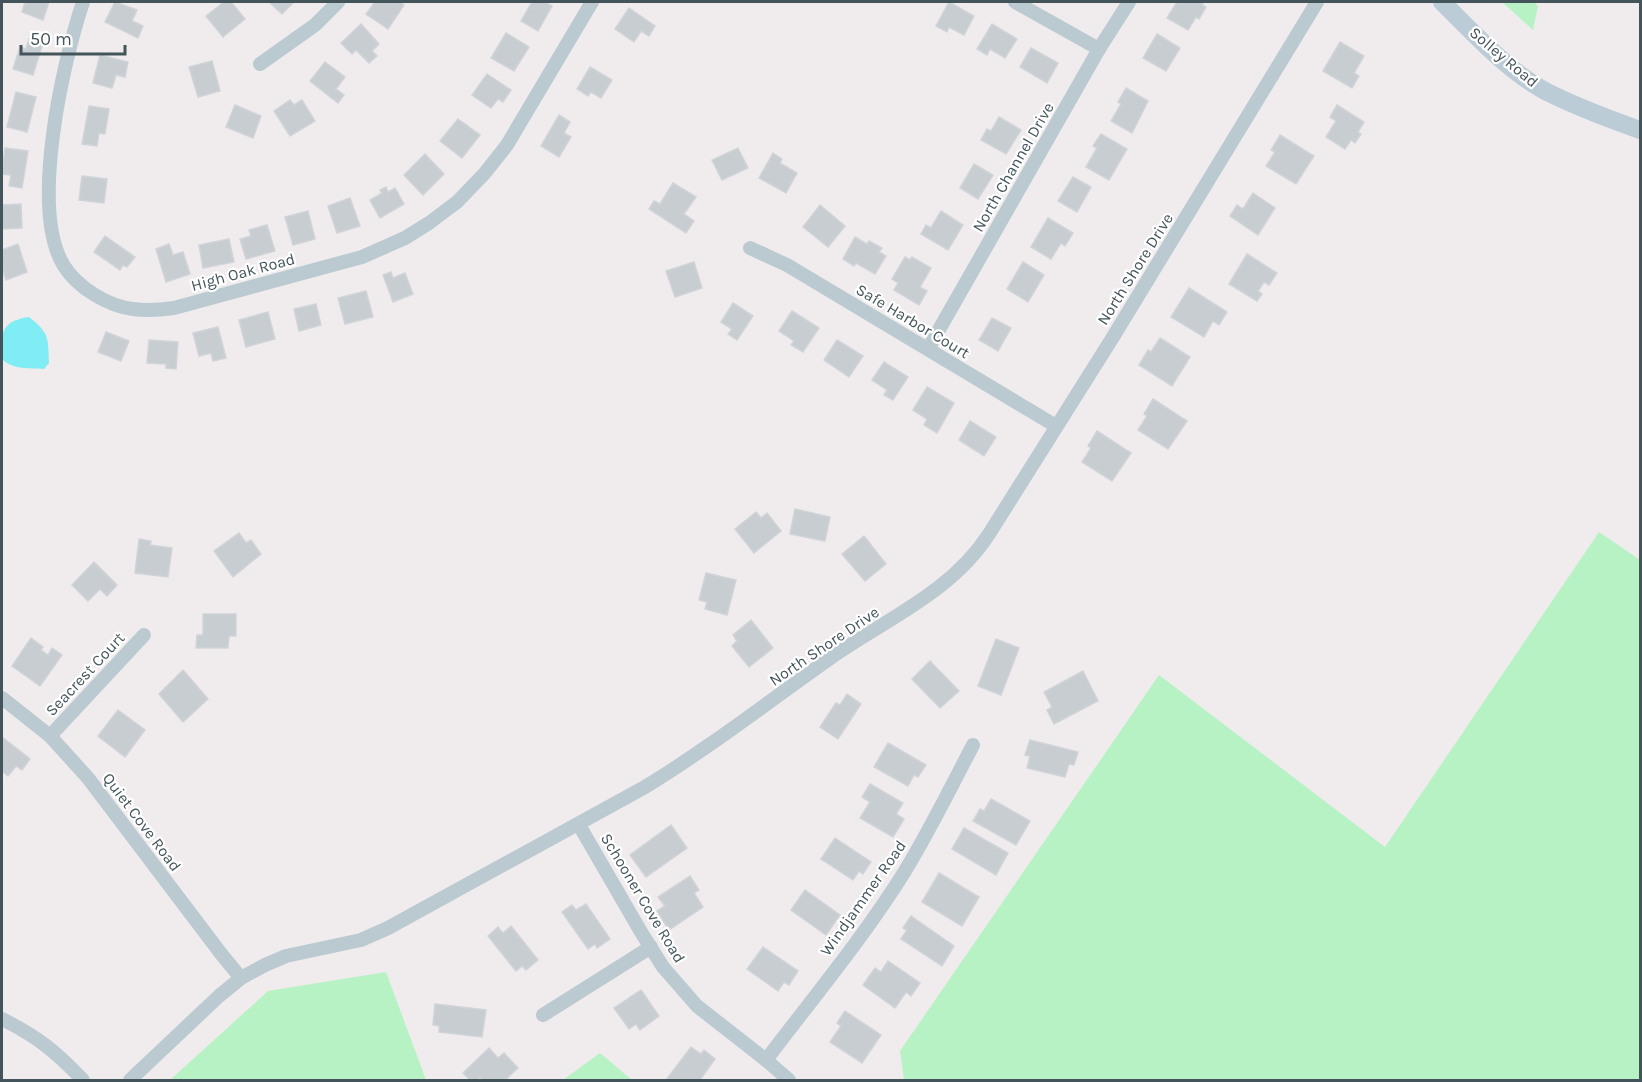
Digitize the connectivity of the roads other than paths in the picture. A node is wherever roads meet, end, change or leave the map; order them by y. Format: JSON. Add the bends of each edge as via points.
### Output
{"nodes":[{"id":1,"x":83,"y":2,"type":"edge"},
{"id":2,"x":338,"y":2,"type":"edge"},
{"id":3,"x":592,"y":2,"type":"edge"},
{"id":4,"x":1015,"y":2,"type":"edge"},
{"id":5,"x":1129,"y":2,"type":"edge"},
{"id":6,"x":1317,"y":2,"type":"edge"},
{"id":7,"x":1442,"y":2,"type":"edge"},
{"id":8,"x":1099,"y":49,"type":"junction"},
{"id":9,"x":260,"y":64,"type":"dead end"},
{"id":10,"x":1641,"y":130,"type":"edge"},
{"id":11,"x":750,"y":248,"type":"dead end"},
{"id":12,"x":928,"y":349,"type":"junction"},
{"id":13,"x":1056,"y":426,"type":"junction"},
{"id":14,"x":144,"y":635,"type":"dead end"},
{"id":15,"x":2,"y":698,"type":"edge"},
{"id":16,"x":50,"y":736,"type":"junction"},
{"id":17,"x":972,"y":745,"type":"dead end"},
{"id":18,"x":579,"y":825,"type":"junction"},
{"id":19,"x":651,"y":947,"type":"junction"},
{"id":20,"x":241,"y":978,"type":"junction"},
{"id":21,"x":543,"y":1016,"type":"dead end"},
{"id":22,"x":2,"y":1019,"type":"edge"},
{"id":23,"x":766,"y":1060,"type":"junction"},
{"id":24,"x":83,"y":1080,"type":"edge"},
{"id":25,"x":130,"y":1080,"type":"edge"},
{"id":26,"x":789,"y":1080,"type":"edge"}],
"edges":[{"from":1,"to":3,"type":"street","name":"High Oak Road","via":[[60,93],[49,197],[51,226],[64,267],[79,283],[111,303],[149,311],[174,308],[362,257],[429,223],[457,202],[507,145]]},
{"from":2,"to":9,"type":"street","via":[[315,25]]},
{"from":4,"to":8,"type":"street"},
{"from":5,"to":8,"type":"street","name":"North Channel Drive"},
{"from":6,"to":13,"type":"street","name":"North Shore Drive"},
{"from":7,"to":10,"type":"main road","name":"Solley Road","via":[[1486,46],[1545,91]]},
{"from":8,"to":12,"type":"street","name":"North Channel Drive"},
{"from":11,"to":12,"type":"street","name":"Safe Harbor Court","via":[[787,265]]},
{"from":12,"to":13,"type":"street","name":"Safe Harbor Court"},
{"from":13,"to":18,"type":"street","name":"North Shore Drive","via":[[978,551],[960,569],[924,599],[829,658],[680,766]]},
{"from":14,"to":16,"type":"street","name":"Seacrest Court"},
{"from":15,"to":16,"type":"street","name":"Quiet Cove Road"},
{"from":16,"to":20,"type":"street","name":"Quiet Cove Road","via":[[88,778]]},
{"from":17,"to":23,"type":"street","name":"Windjammer Road","via":[[904,872]]},
{"from":18,"to":19,"type":"street","name":"Schooner Cove Road"},
{"from":18,"to":20,"type":"street","name":"North Shore Drive","via":[[388,928],[361,940],[286,956]]},
{"from":19,"to":21,"type":"street"},
{"from":19,"to":23,"type":"street","name":"Schooner Cove Road","via":[[697,1006]]},
{"from":20,"to":25,"type":"street","name":"North Shore Drive"},
{"from":22,"to":24,"type":"street","via":[[32,1034]]},
{"from":23,"to":26,"type":"street","name":"Schooner Cove Road"}]}
